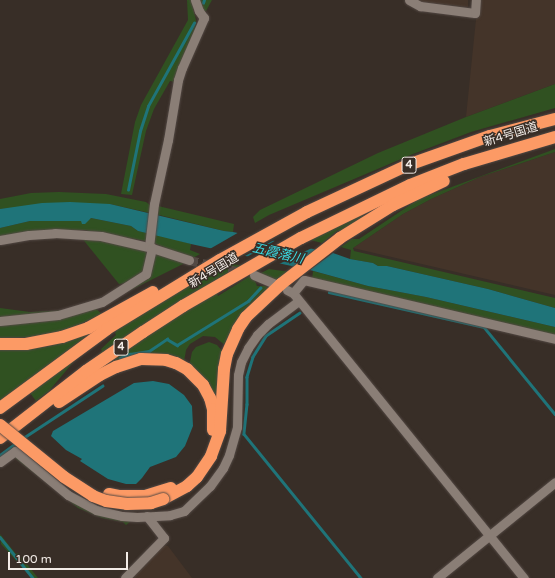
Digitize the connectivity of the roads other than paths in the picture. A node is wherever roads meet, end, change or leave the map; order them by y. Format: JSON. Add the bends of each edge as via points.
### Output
{"nodes":[{"id":1,"x":195,"y":0,"type":"edge"},
{"id":2,"x":409,"y":0,"type":"edge"},
{"id":3,"x":476,"y":0,"type":"edge"},
{"id":4,"x":555,"y":119,"type":"edge"},
{"id":5,"x":552,"y":138,"type":"edge"},
{"id":6,"x":0,"y":240,"type":"edge"},
{"id":7,"x":150,"y":244,"type":"junction"},
{"id":8,"x":189,"y":260,"type":"tunnel mouth"},
{"id":9,"x":220,"y":260,"type":"junction"},
{"id":10,"x":252,"y":271,"type":"junction"},
{"id":11,"x":275,"y":284,"type":"dead end"},
{"id":12,"x":298,"y":301,"type":"junction"},
{"id":13,"x":0,"y":321,"type":"edge"},
{"id":14,"x":555,"y":339,"type":"edge"},
{"id":15,"x":0,"y":344,"type":"edge"},
{"id":16,"x":0,"y":408,"type":"edge"},
{"id":17,"x":0,"y":415,"type":"edge"},
{"id":18,"x":0,"y":425,"type":"edge"},
{"id":19,"x":0,"y":438,"type":"edge"},
{"id":20,"x":0,"y":446,"type":"edge"},
{"id":21,"x":0,"y":462,"type":"edge"},
{"id":22,"x":555,"y":482,"type":"edge"},
{"id":23,"x":161,"y":496,"type":"junction"},
{"id":24,"x":147,"y":516,"type":"junction"},
{"id":25,"x":489,"y":536,"type":"junction"},
{"id":26,"x":125,"y":578,"type":"edge"},
{"id":27,"x":437,"y":578,"type":"edge"},
{"id":28,"x":524,"y":578,"type":"edge"}],
"edges":[{"from":1,"to":7,"type":"street","via":[[204,18],[182,68],[154,208]]},
{"from":2,"to":3,"type":"street","via":[[420,6],[475,13]]},
{"from":4,"to":9,"type":"highway","name":"新4号国道","number":"4","via":[[490,136],[408,165],[342,194]]},
{"from":5,"to":10,"type":"highway","name":"新4号国道","number":"4","via":[[464,164],[410,186],[302,238]]},
{"from":5,"to":23,"type":"highway","via":[[422,190],[392,205],[340,238],[289,277],[246,317],[232,340],[224,369],[220,431],[211,456],[197,477],[187,486]]},
{"from":6,"to":7,"type":"street","via":[[55,233],[101,236]]},
{"from":7,"to":8,"type":"street"},
{"from":7,"to":13,"type":"street","via":[[146,274],[102,302],[58,315]]},
{"from":9,"to":15,"type":"highway","via":[[144,296],[88,328],[42,342]]},
{"from":9,"to":16,"type":"highway","name":"新4号国道","number":"4","via":[[107,329]]},
{"from":10,"to":11,"type":"street"},
{"from":10,"to":19,"type":"highway","name":"新4号国道","number":"4","via":[[183,306],[137,336]]},
{"from":12,"to":14,"type":"street","via":[[290,291],[304,280]]},
{"from":12,"to":24,"type":"street","via":[[257,335],[241,362],[234,441],[217,478],[184,510],[170,515]]},
{"from":12,"to":25,"type":"street"},
{"from":17,"to":23,"type":"highway","via":[[65,470],[92,487],[119,496]]},
{"from":18,"to":23,"type":"highway","bridge":true,"via":[[68,481],[93,496],[127,504],[145,503]]},
{"from":20,"to":23,"type":"highway","via":[[62,400],[116,367],[141,359],[154,358],[176,363],[188,369],[203,385],[213,409],[213,430],[207,450],[193,471]]},
{"from":21,"to":24,"type":"street","via":[[15,451],[68,495],[85,505],[117,515]]},
{"from":22,"to":25,"type":"street"},
{"from":24,"to":26,"type":"street","via":[[164,538]]},
{"from":25,"to":27,"type":"street"},
{"from":25,"to":28,"type":"street"}]}
